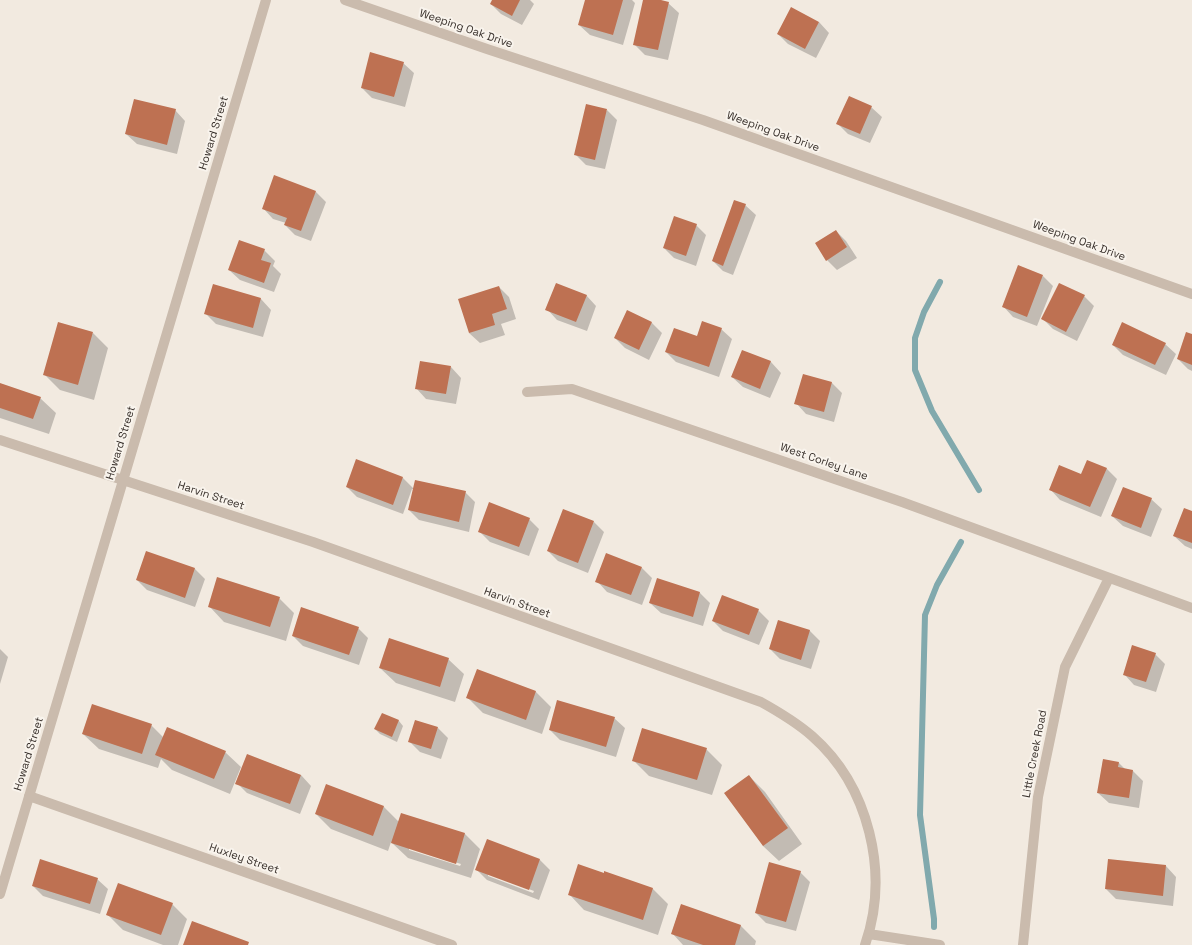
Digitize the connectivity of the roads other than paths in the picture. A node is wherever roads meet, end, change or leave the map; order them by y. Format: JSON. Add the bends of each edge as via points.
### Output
{"nodes":[{"id":1,"x":266,"y":0,"type":"edge"},
{"id":2,"x":345,"y":0,"type":"edge"},
{"id":3,"x":1192,"y":294,"type":"edge"},
{"id":4,"x":526,"y":392,"type":"dead end"},
{"id":5,"x":0,"y":440,"type":"edge"},
{"id":6,"x":123,"y":480,"type":"junction"},
{"id":7,"x":1109,"y":578,"type":"junction"},
{"id":8,"x":1192,"y":608,"type":"edge"},
{"id":9,"x":29,"y":796,"type":"junction"},
{"id":10,"x":0,"y":894,"type":"edge"},
{"id":11,"x":868,"y":934,"type":"junction"},
{"id":12,"x":452,"y":945,"type":"edge"},
{"id":13,"x":865,"y":945,"type":"edge"},
{"id":14,"x":940,"y":945,"type":"edge"},
{"id":15,"x":1023,"y":945,"type":"edge"}],
"edges":[{"from":1,"to":6,"type":"street","name":"Howard Street"},
{"from":2,"to":3,"type":"street","name":"Weeping Oak Drive","via":[[703,120]]},
{"from":4,"to":7,"type":"street","name":"West Corley Lane","via":[[572,389],[902,502]]},
{"from":5,"to":6,"type":"street","name":"Harvin Street"},
{"from":6,"to":9,"type":"street","name":"Howard Street"},
{"from":6,"to":11,"type":"street","name":"Harvin Street","via":[[313,542],[761,702],[788,717],[834,758],[851,784],[864,812],[872,842],[876,873],[875,904]]},
{"from":7,"to":8,"type":"street","name":"West Corley Lane"},
{"from":7,"to":15,"type":"street","name":"Little Creek Road","via":[[1065,667],[1038,797]]},
{"from":9,"to":10,"type":"street","name":"Howard Street"},
{"from":9,"to":12,"type":"street","name":"Huxley Street"},
{"from":11,"to":13,"type":"street","name":"Harvin Street"},
{"from":11,"to":14,"type":"street"}]}
